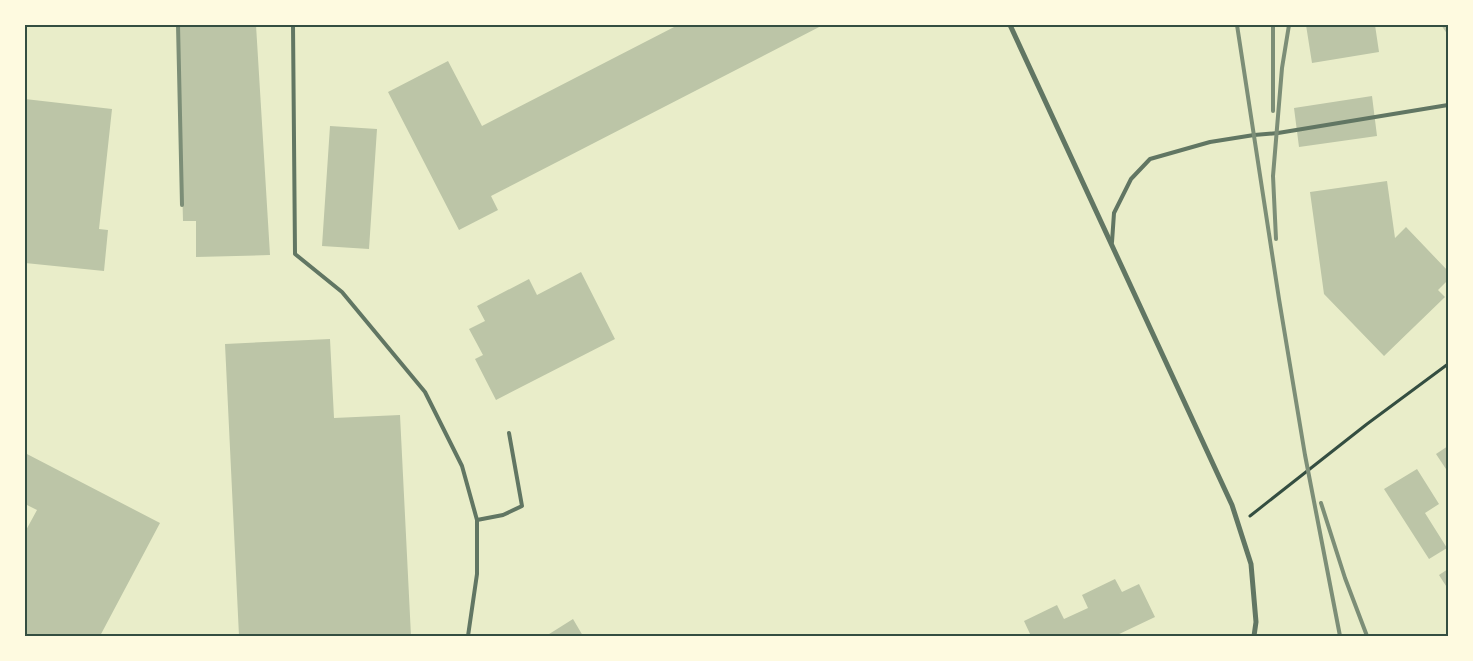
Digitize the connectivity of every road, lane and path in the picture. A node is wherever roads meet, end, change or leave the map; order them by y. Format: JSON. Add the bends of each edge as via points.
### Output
{"nodes":[{"id":1,"x":294,"y":25,"type":"edge"},
{"id":2,"x":1010,"y":25,"type":"edge"},
{"id":3,"x":1448,"y":105,"type":"edge"},
{"id":4,"x":1111,"y":244,"type":"junction"},
{"id":5,"x":1448,"y":364,"type":"edge"},
{"id":6,"x":508,"y":433,"type":"dead end"},
{"id":7,"x":477,"y":520,"type":"junction"},
{"id":8,"x":1239,"y":525,"type":"junction"},
{"id":9,"x":468,"y":636,"type":"edge"},
{"id":10,"x":1254,"y":636,"type":"edge"}],
"edges":[{"from":1,"to":7,"type":"lane","via":[[295,254],[342,292],[425,392],[462,466]]},
{"from":2,"to":4,"type":"street"},
{"from":3,"to":4,"type":"lane","via":[[1210,142],[1150,159],[1131,179],[1114,213]]},
{"from":4,"to":8,"type":"street"},
{"from":5,"to":8,"type":"path"},
{"from":6,"to":7,"type":"lane","via":[[522,506],[503,515]]},
{"from":7,"to":9,"type":"lane","via":[[477,574]]},
{"from":8,"to":10,"type":"street","via":[[1251,564],[1256,622]]}]}
